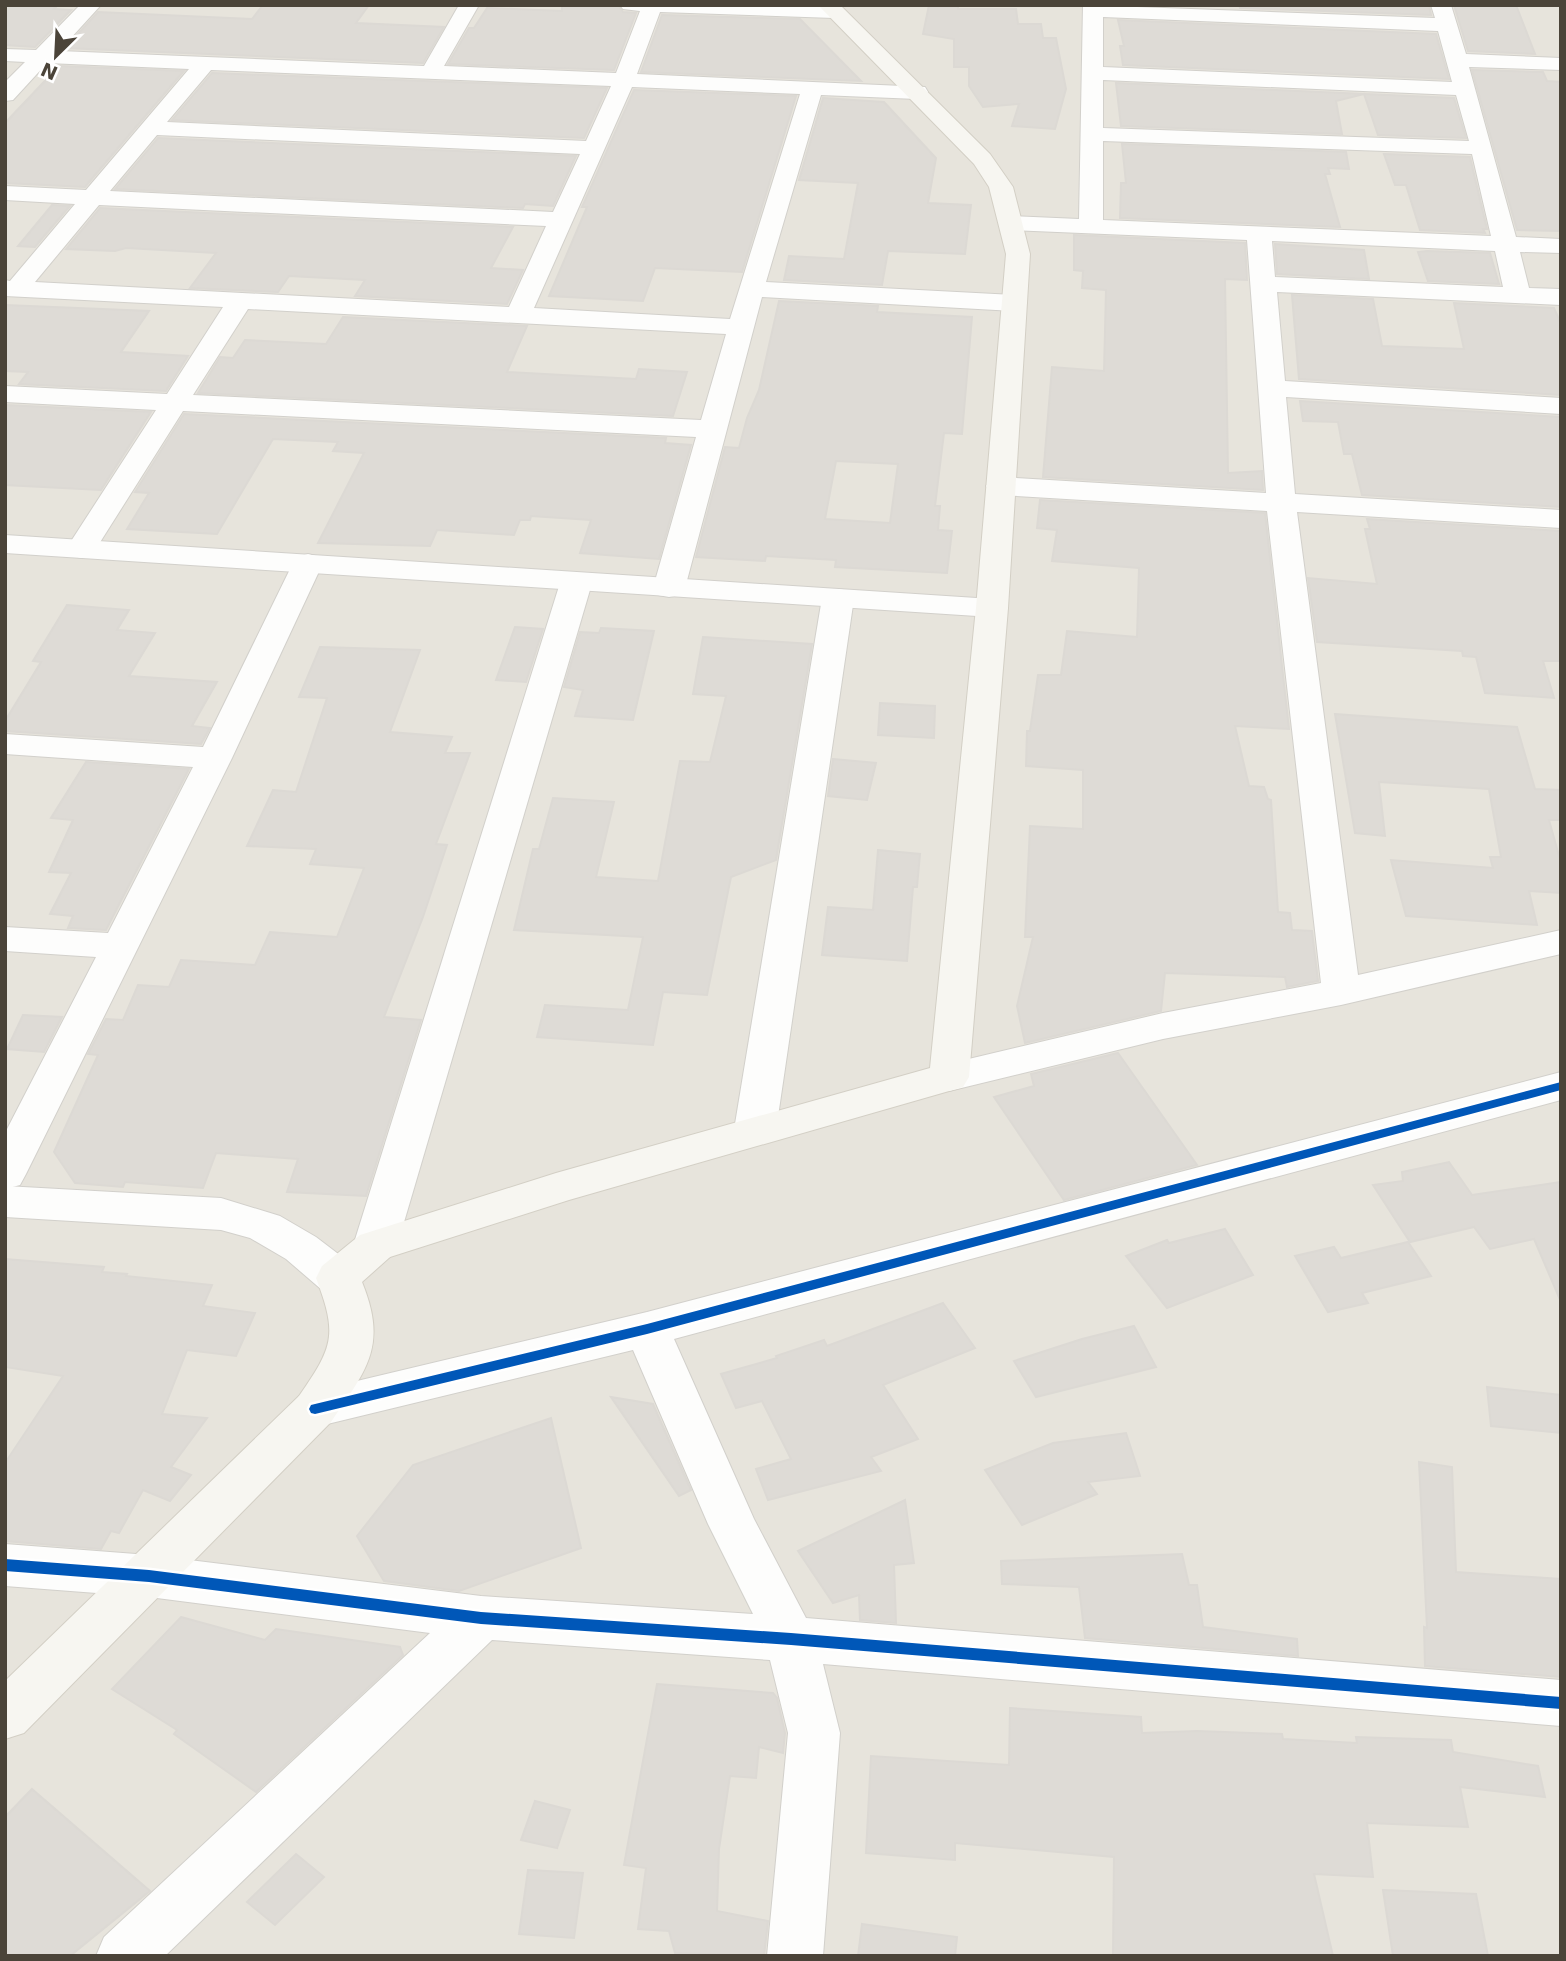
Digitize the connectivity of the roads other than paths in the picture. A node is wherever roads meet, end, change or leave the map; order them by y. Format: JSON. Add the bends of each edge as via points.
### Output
{"nodes":[{"id":1,"x":91,"y":5,"type":"edge"},
{"id":2,"x":468,"y":5,"type":"edge"},
{"id":3,"x":630,"y":5,"type":"edge"},
{"id":4,"x":653,"y":6,"type":"edge"},
{"id":5,"x":831,"y":8,"type":"edge"},
{"id":6,"x":1093,"y":8,"type":"edge"},
{"id":7,"x":1443,"y":15,"type":"edge"},
{"id":8,"x":5,"y":55,"type":"edge"},
{"id":9,"x":43,"y":57,"type":"junction"},
{"id":10,"x":1456,"y":60,"type":"junction"},
{"id":11,"x":205,"y":63,"type":"junction"},
{"id":12,"x":1561,"y":64,"type":"edge"},
{"id":13,"x":430,"y":73,"type":"junction"},
{"id":14,"x":1091,"y":73,"type":"junction"},
{"id":15,"x":624,"y":81,"type":"junction"},
{"id":16,"x":812,"y":89,"type":"junction"},
{"id":17,"x":1465,"y":89,"type":"junction"},
{"id":18,"x":917,"y":92,"type":"junction"},
{"id":19,"x":5,"y":95,"type":"edge"},
{"id":20,"x":150,"y":128,"type":"junction"},
{"id":21,"x":1090,"y":134,"type":"junction"},
{"id":22,"x":594,"y":148,"type":"junction"},
{"id":23,"x":1482,"y":148,"type":"junction"},
{"id":24,"x":5,"y":193,"type":"edge"},
{"id":25,"x":93,"y":197,"type":"junction"},
{"id":26,"x":562,"y":220,"type":"junction"},
{"id":27,"x":1012,"y":223,"type":"junction"},
{"id":28,"x":1090,"y":226,"type":"junction"},
{"id":29,"x":1259,"y":234,"type":"junction"},
{"id":30,"x":1505,"y":244,"type":"junction"},
{"id":31,"x":1561,"y":246,"type":"edge"},
{"id":32,"x":1263,"y":284,"type":"junction"},
{"id":33,"x":10,"y":288,"type":"edge"},
{"id":34,"x":751,"y":289,"type":"junction"},
{"id":35,"x":1518,"y":295,"type":"junction"},
{"id":36,"x":1561,"y":297,"type":"edge"},
{"id":37,"x":239,"y":302,"type":"junction"},
{"id":38,"x":1014,"y":303,"type":"junction"},
{"id":39,"x":518,"y":316,"type":"junction"},
{"id":40,"x":741,"y":327,"type":"junction"},
{"id":41,"x":1271,"y":388,"type":"junction"},
{"id":42,"x":5,"y":394,"type":"edge"},
{"id":43,"x":175,"y":402,"type":"junction"},
{"id":44,"x":1561,"y":406,"type":"edge"},
{"id":45,"x":712,"y":429,"type":"junction"},
{"id":46,"x":1001,"y":486,"type":"junction"},
{"id":47,"x":1281,"y":502,"type":"junction"},
{"id":48,"x":1558,"y":527,"type":"edge"},
{"id":49,"x":5,"y":544,"type":"edge"},
{"id":50,"x":81,"y":549,"type":"junction"},
{"id":51,"x":308,"y":563,"type":"junction"},
{"id":52,"x":576,"y":583,"type":"junction"},
{"id":53,"x":669,"y":588,"type":"junction"},
{"id":54,"x":838,"y":598,"type":"junction"},
{"id":55,"x":992,"y":608,"type":"junction"},
{"id":56,"x":5,"y":744,"type":"edge"},
{"id":57,"x":215,"y":758,"type":"junction"},
{"id":58,"x":5,"y":939,"type":"edge"},
{"id":59,"x":1561,"y":942,"type":"edge"},
{"id":60,"x":120,"y":946,"type":"junction"},
{"id":61,"x":1341,"y":992,"type":"junction"},
{"id":62,"x":949,"y":1077,"type":"junction"},
{"id":63,"x":1561,"y":1086,"type":"edge"},
{"id":64,"x":755,"y":1130,"type":"junction"},
{"id":65,"x":5,"y":1174,"type":"edge"},
{"id":66,"x":5,"y":1201,"type":"edge"},
{"id":67,"x":374,"y":1246,"type":"junction"},
{"id":68,"x":338,"y":1278,"type":"junction"},
{"id":69,"x":647,"y":1329,"type":"junction"},
{"id":70,"x":315,"y":1409,"type":"junction"},
{"id":71,"x":5,"y":1565,"type":"edge"},
{"id":72,"x":149,"y":1576,"type":"junction"},
{"id":73,"x":481,"y":1618,"type":"junction"},
{"id":74,"x":791,"y":1639,"type":"junction"},
{"id":75,"x":1561,"y":1703,"type":"edge"},
{"id":76,"x":5,"y":1716,"type":"edge"},
{"id":77,"x":124,"y":1956,"type":"edge"},
{"id":78,"x":795,"y":1956,"type":"edge"}],
"edges":[{"from":1,"to":9,"type":"street"},
{"from":2,"to":13,"type":"street"},
{"from":3,"to":4,"type":"street"},
{"from":4,"to":5,"type":"street"},
{"from":4,"to":15,"type":"street"},
{"from":5,"to":18,"type":"main road"},
{"from":6,"to":7,"type":"street"},
{"from":6,"to":14,"type":"street"},
{"from":7,"to":10,"type":"street"},
{"from":8,"to":9,"type":"street"},
{"from":9,"to":11,"type":"street"},
{"from":9,"to":19,"type":"street"},
{"from":10,"to":12,"type":"street"},
{"from":10,"to":17,"type":"street"},
{"from":11,"to":13,"type":"street"},
{"from":11,"to":20,"type":"street"},
{"from":13,"to":15,"type":"street"},
{"from":14,"to":17,"type":"street"},
{"from":14,"to":21,"type":"street"},
{"from":15,"to":16,"type":"street"},
{"from":15,"to":22,"type":"street"},
{"from":16,"to":18,"type":"street"},
{"from":16,"to":34,"type":"street"},
{"from":17,"to":23,"type":"street"},
{"from":18,"to":27,"type":"main road","via":[[982,159],[1000,187]]},
{"from":20,"to":22,"type":"street"},
{"from":20,"to":25,"type":"street"},
{"from":21,"to":23,"type":"street"},
{"from":21,"to":28,"type":"street"},
{"from":22,"to":26,"type":"street"},
{"from":23,"to":30,"type":"street"},
{"from":24,"to":25,"type":"street"},
{"from":25,"to":26,"type":"street"},
{"from":25,"to":33,"type":"street"},
{"from":26,"to":39,"type":"street"},
{"from":27,"to":28,"type":"street"},
{"from":27,"to":38,"type":"main road","via":[[1018,254]]},
{"from":28,"to":29,"type":"street"},
{"from":29,"to":30,"type":"street"},
{"from":29,"to":32,"type":"street"},
{"from":30,"to":31,"type":"street"},
{"from":30,"to":35,"type":"street"},
{"from":32,"to":35,"type":"street"},
{"from":32,"to":41,"type":"street"},
{"from":33,"to":37,"type":"street"},
{"from":34,"to":38,"type":"street"},
{"from":34,"to":40,"type":"street"},
{"from":35,"to":36,"type":"street"},
{"from":37,"to":39,"type":"street"},
{"from":37,"to":43,"type":"street"},
{"from":38,"to":46,"type":"main road"},
{"from":39,"to":40,"type":"street"},
{"from":40,"to":45,"type":"street"},
{"from":41,"to":44,"type":"street"},
{"from":41,"to":47,"type":"street"},
{"from":42,"to":43,"type":"street"},
{"from":43,"to":45,"type":"street"},
{"from":43,"to":50,"type":"street"},
{"from":45,"to":53,"type":"street"},
{"from":46,"to":47,"type":"street"},
{"from":46,"to":55,"type":"main road"},
{"from":47,"to":48,"type":"street"},
{"from":47,"to":61,"type":"street"},
{"from":49,"to":50,"type":"street"},
{"from":50,"to":51,"type":"street"},
{"from":51,"to":52,"type":"street"},
{"from":51,"to":57,"type":"street"},
{"from":52,"to":53,"type":"street"},
{"from":52,"to":67,"type":"street"},
{"from":53,"to":54,"type":"street"},
{"from":54,"to":55,"type":"street"},
{"from":54,"to":64,"type":"street"},
{"from":55,"to":62,"type":"main road"},
{"from":56,"to":57,"type":"street"},
{"from":57,"to":60,"type":"street"},
{"from":58,"to":60,"type":"street"},
{"from":59,"to":61,"type":"street"},
{"from":60,"to":65,"type":"street"},
{"from":61,"to":62,"type":"street","via":[[1163,1026]]},
{"from":62,"to":64,"type":"main road"},
{"from":63,"to":69,"type":"street"},
{"from":64,"to":67,"type":"main road"},
{"from":66,"to":68,"type":"street","via":[[221,1213],[265,1227]]},
{"from":67,"to":68,"type":"main road"},
{"from":68,"to":70,"type":"main road","via":[[351,1308],[354,1339],[344,1366]]},
{"from":69,"to":70,"type":"street"},
{"from":69,"to":74,"type":"street","via":[[732,1524]]},
{"from":70,"to":72,"type":"main road"},
{"from":71,"to":72,"type":"street"},
{"from":72,"to":73,"type":"street"},
{"from":72,"to":76,"type":"main road"},
{"from":73,"to":74,"type":"street"},
{"from":73,"to":77,"type":"street"},
{"from":74,"to":75,"type":"street"},
{"from":74,"to":78,"type":"street","via":[[814,1734]]}]}
